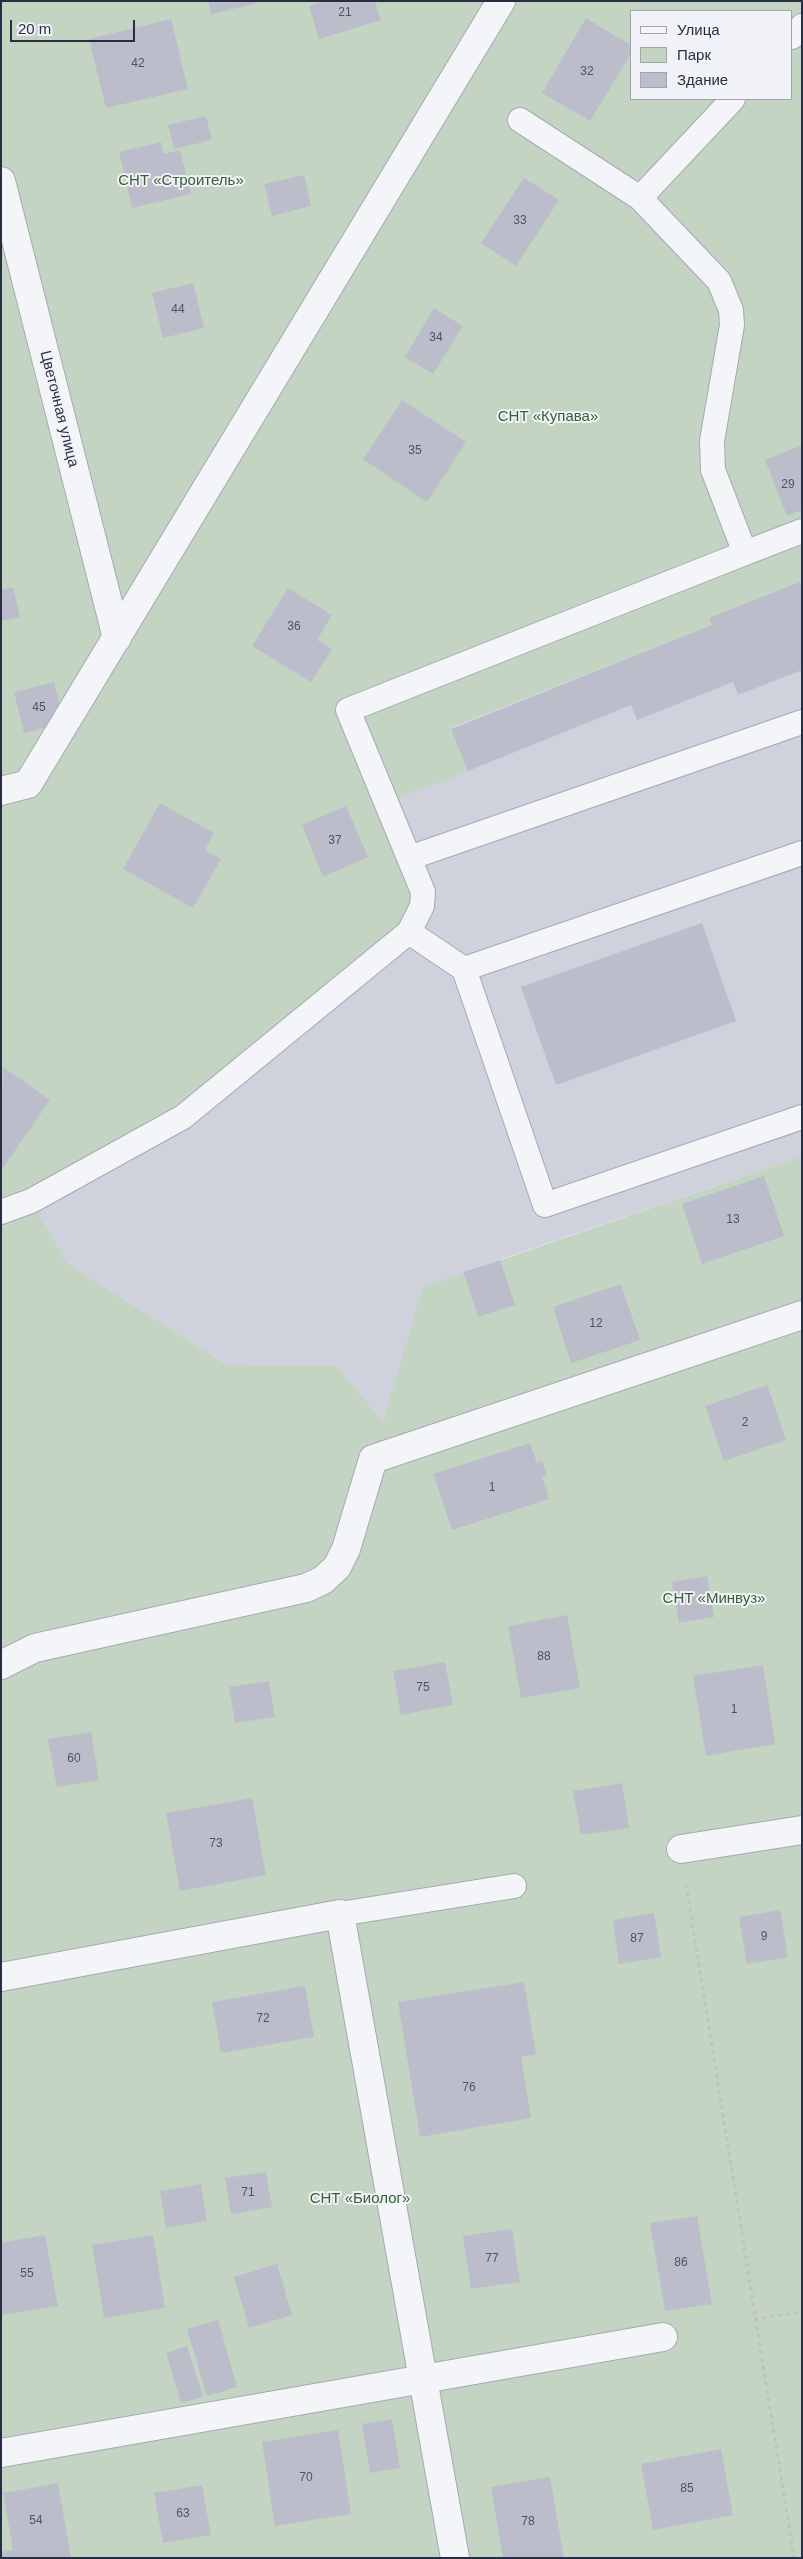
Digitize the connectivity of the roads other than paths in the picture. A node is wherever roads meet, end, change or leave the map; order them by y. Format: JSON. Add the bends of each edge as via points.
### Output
{"nodes":[{"id":1,"x":501,"y":1,"type":"edge"},
{"id":2,"x":802,"y":26,"type":"edge"},
{"id":3,"x":793,"y":35,"type":"edge"},
{"id":4,"x":732,"y":100,"type":"edge"},
{"id":5,"x":520,"y":120,"type":"dead end"},
{"id":6,"x":1,"y":181,"type":"edge"},
{"id":7,"x":640,"y":198,"type":"junction"},
{"id":8,"x":802,"y":531,"type":"edge"},
{"id":9,"x":745,"y":553,"type":"junction"},
{"id":10,"x":117,"y":638,"type":"junction"},
{"id":11,"x":802,"y":722,"type":"edge"},
{"id":12,"x":1,"y":791,"type":"edge"},
{"id":13,"x":802,"y":853,"type":"edge"},
{"id":14,"x":409,"y":858,"type":"junction"},
{"id":15,"x":409,"y":932,"type":"junction"},
{"id":16,"x":464,"y":969,"type":"junction"},
{"id":17,"x":802,"y":1117,"type":"edge"},
{"id":18,"x":1,"y":1212,"type":"edge"},
{"id":19,"x":802,"y":1315,"type":"edge"},
{"id":20,"x":1,"y":1665,"type":"edge"},
{"id":21,"x":802,"y":1830,"type":"edge"},
{"id":22,"x":681,"y":1849,"type":"road end"},
{"id":23,"x":514,"y":1886,"type":"dead end"},
{"id":24,"x":340,"y":1914,"type":"junction"},
{"id":25,"x":1,"y":1977,"type":"edge"},
{"id":26,"x":662,"y":2337,"type":"dead end"},
{"id":27,"x":424,"y":2377,"type":"junction"},
{"id":28,"x":1,"y":2453,"type":"edge"},
{"id":29,"x":455,"y":2558,"type":"edge"}],
"edges":[{"from":1,"to":10,"type":"street"},
{"from":2,"to":3,"type":"lane"},
{"from":4,"to":7,"type":"lane"},
{"from":5,"to":7,"type":"lane"},
{"from":6,"to":10,"type":"street","name":"Цветочная улица"},
{"from":7,"to":9,"type":"lane","via":[[719,281],[732,310],[711,457],[712,470]]},
{"from":8,"to":9,"type":"lane"},
{"from":9,"to":14,"type":"lane","via":[[348,710]]},
{"from":10,"to":12,"type":"street","via":[[28,784]]},
{"from":11,"to":14,"type":"lane"},
{"from":13,"to":16,"type":"lane"},
{"from":14,"to":15,"type":"lane","via":[[423,892],[422,906]]},
{"from":15,"to":16,"type":"lane"},
{"from":15,"to":18,"type":"lane","via":[[183,1117],[31,1201]]},
{"from":16,"to":17,"type":"lane","via":[[545,1205]]},
{"from":19,"to":20,"type":"street","via":[[372,1459],[346,1549],[337,1567],[323,1580],[306,1588],[35,1648]]},
{"from":21,"to":22,"type":"street"},
{"from":23,"to":24,"type":"lane"},
{"from":24,"to":25,"type":"street"},
{"from":24,"to":27,"type":"street"},
{"from":26,"to":27,"type":"street"},
{"from":27,"to":28,"type":"street"},
{"from":27,"to":29,"type":"street"}]}
